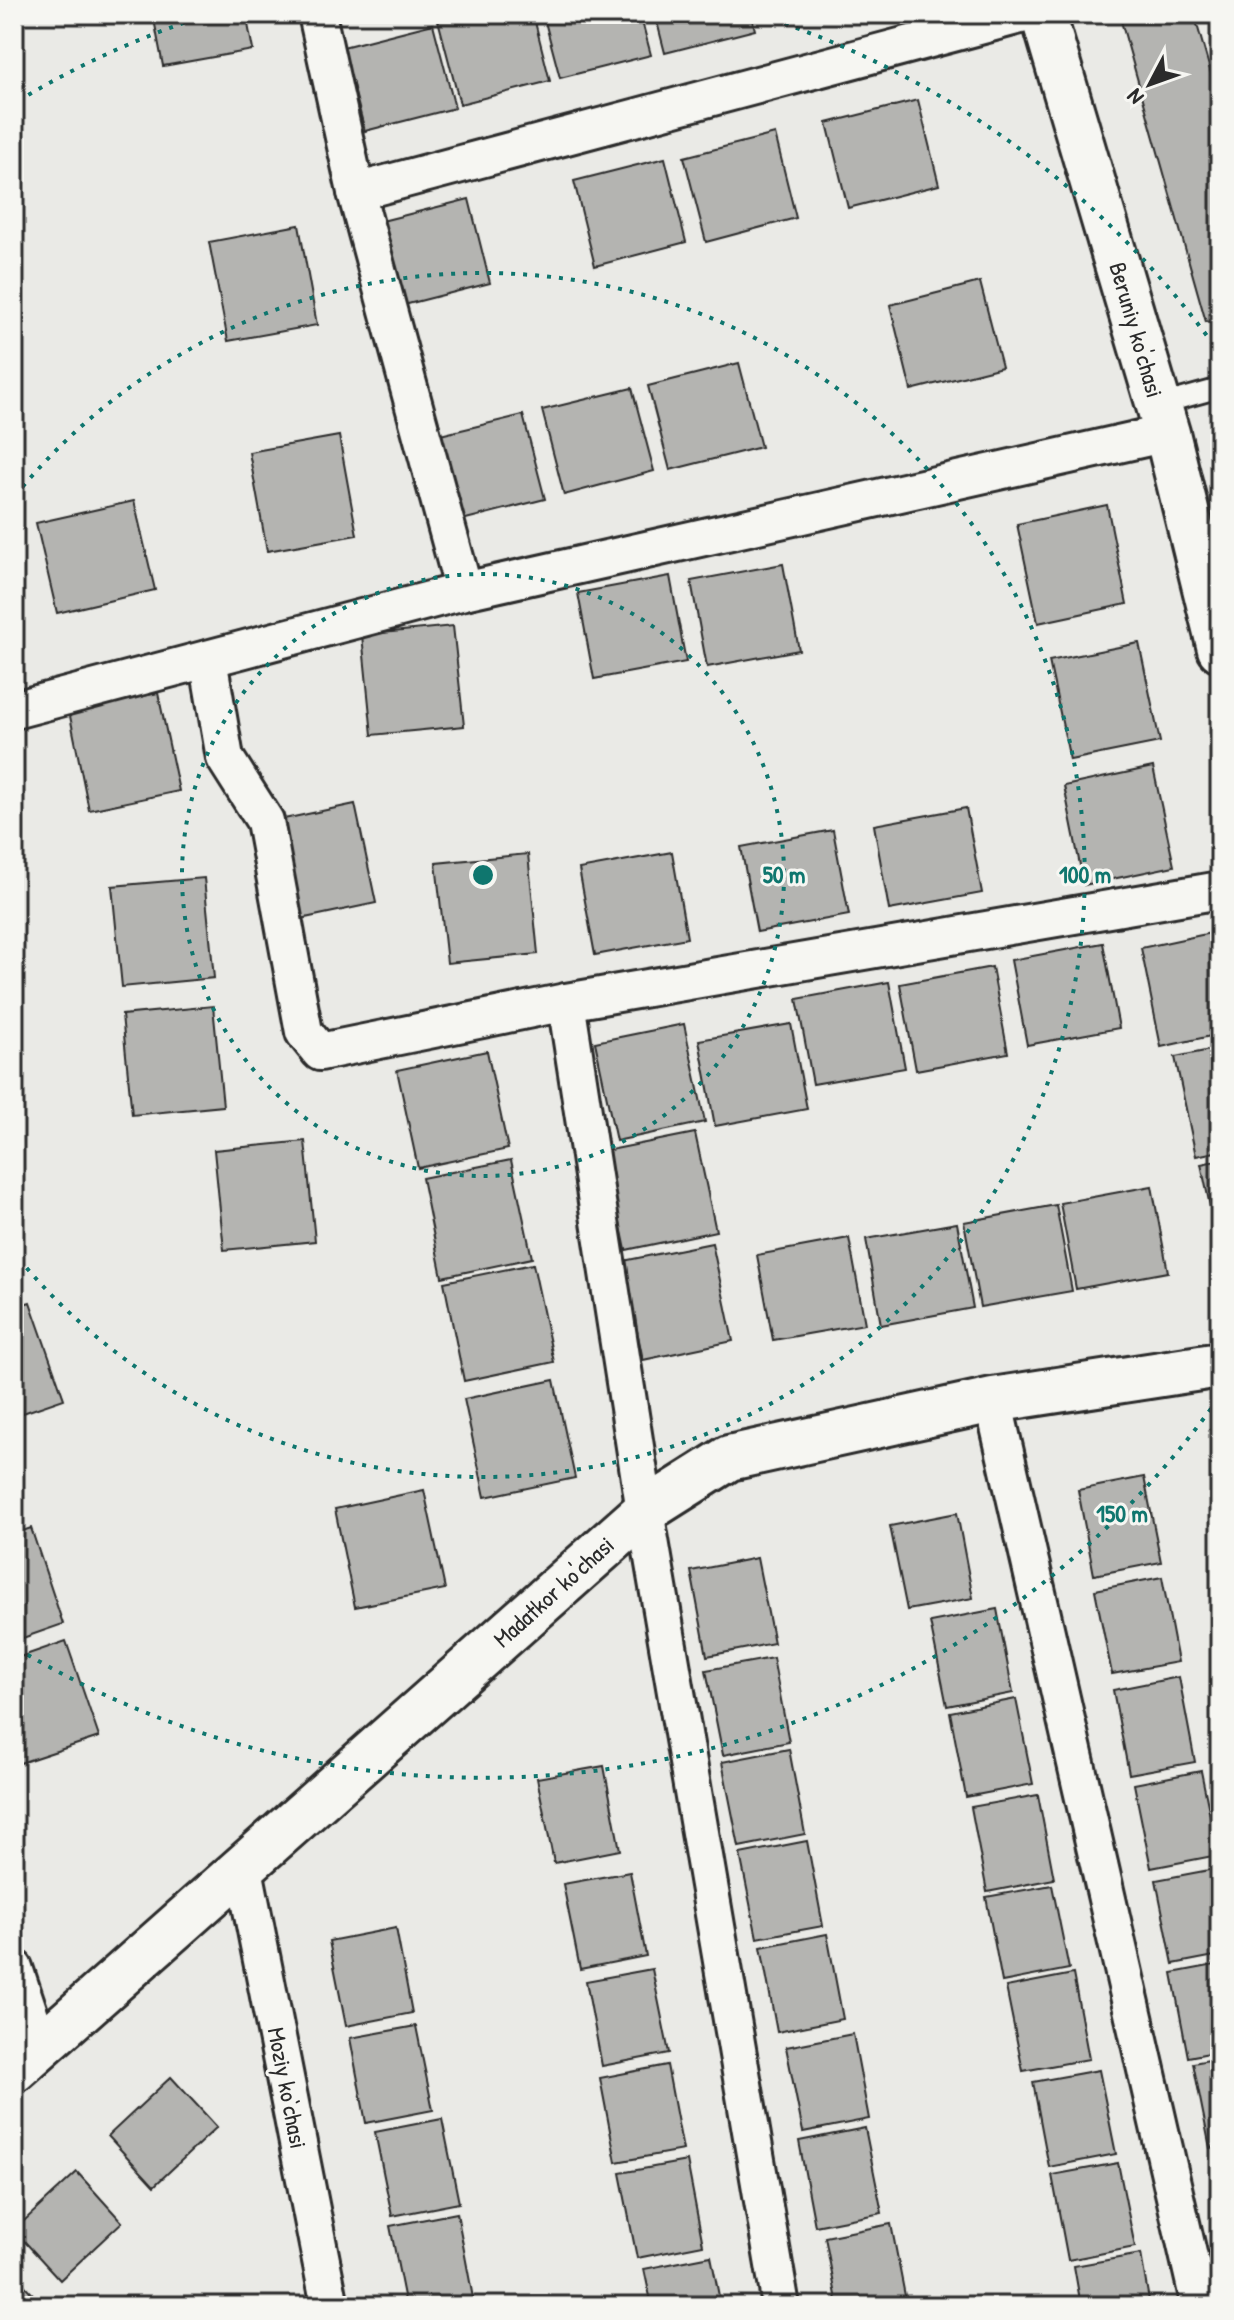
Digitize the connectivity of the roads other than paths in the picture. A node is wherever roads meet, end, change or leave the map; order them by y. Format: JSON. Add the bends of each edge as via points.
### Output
{"nodes":[{"id":1,"x":317,"y":14,"type":"edge"},
{"id":2,"x":1024,"y":14,"type":"edge"},
{"id":3,"x":1043,"y":14,"type":"edge"},
{"id":4,"x":356,"y":192,"type":"junction"},
{"id":5,"x":1220,"y":388,"type":"edge"},
{"id":6,"x":1163,"y":419,"type":"junction"},
{"id":7,"x":464,"y":591,"type":"junction"},
{"id":8,"x":1220,"y":649,"type":"edge"},
{"id":9,"x":208,"y":659,"type":"junction"},
{"id":10,"x":14,"y":710,"type":"edge"},
{"id":11,"x":1220,"y":890,"type":"edge"},
{"id":12,"x":566,"y":1002,"type":"junction"},
{"id":13,"x":1220,"y":1365,"type":"edge"},
{"id":14,"x":993,"y":1400,"type":"junction"},
{"id":15,"x":645,"y":1511,"type":"junction"},
{"id":16,"x":244,"y":1869,"type":"junction"},
{"id":17,"x":14,"y":1968,"type":"edge"},
{"id":18,"x":27,"y":2058,"type":"edge"},
{"id":19,"x":330,"y":2306,"type":"edge"},
{"id":20,"x":781,"y":2306,"type":"edge"},
{"id":21,"x":1200,"y":2306,"type":"edge"}],
"edges":[{"from":1,"to":4,"type":"street"},
{"from":2,"to":4,"type":"street"},
{"from":3,"to":6,"type":"street","name":"Beruniy ko'chasi"},
{"from":4,"to":7,"type":"street"},
{"from":5,"to":6,"type":"lane"},
{"from":6,"to":7,"type":"street"},
{"from":6,"to":8,"type":"street","name":"Beruniy ko'chasi"},
{"from":7,"to":9,"type":"street"},
{"from":9,"to":10,"type":"street"},
{"from":9,"to":12,"type":"street","via":[[225,758],[265,821],[304,1032],[320,1052]]},
{"from":11,"to":12,"type":"street"},
{"from":12,"to":15,"type":"street"},
{"from":13,"to":14,"type":"street","name":"Madatkor ko'chasi"},
{"from":14,"to":15,"type":"street","name":"Madatkor ko'chasi","via":[[729,1458]]},
{"from":14,"to":21,"type":"street"},
{"from":15,"to":16,"type":"street","name":"Madatkor ko'chasi"},
{"from":15,"to":20,"type":"street"},
{"from":16,"to":18,"type":"street","name":"Madatkor ko'chasi"},
{"from":16,"to":19,"type":"street","name":"Moziy ko‘chasi"},
{"from":17,"to":18,"type":"street"}]}
